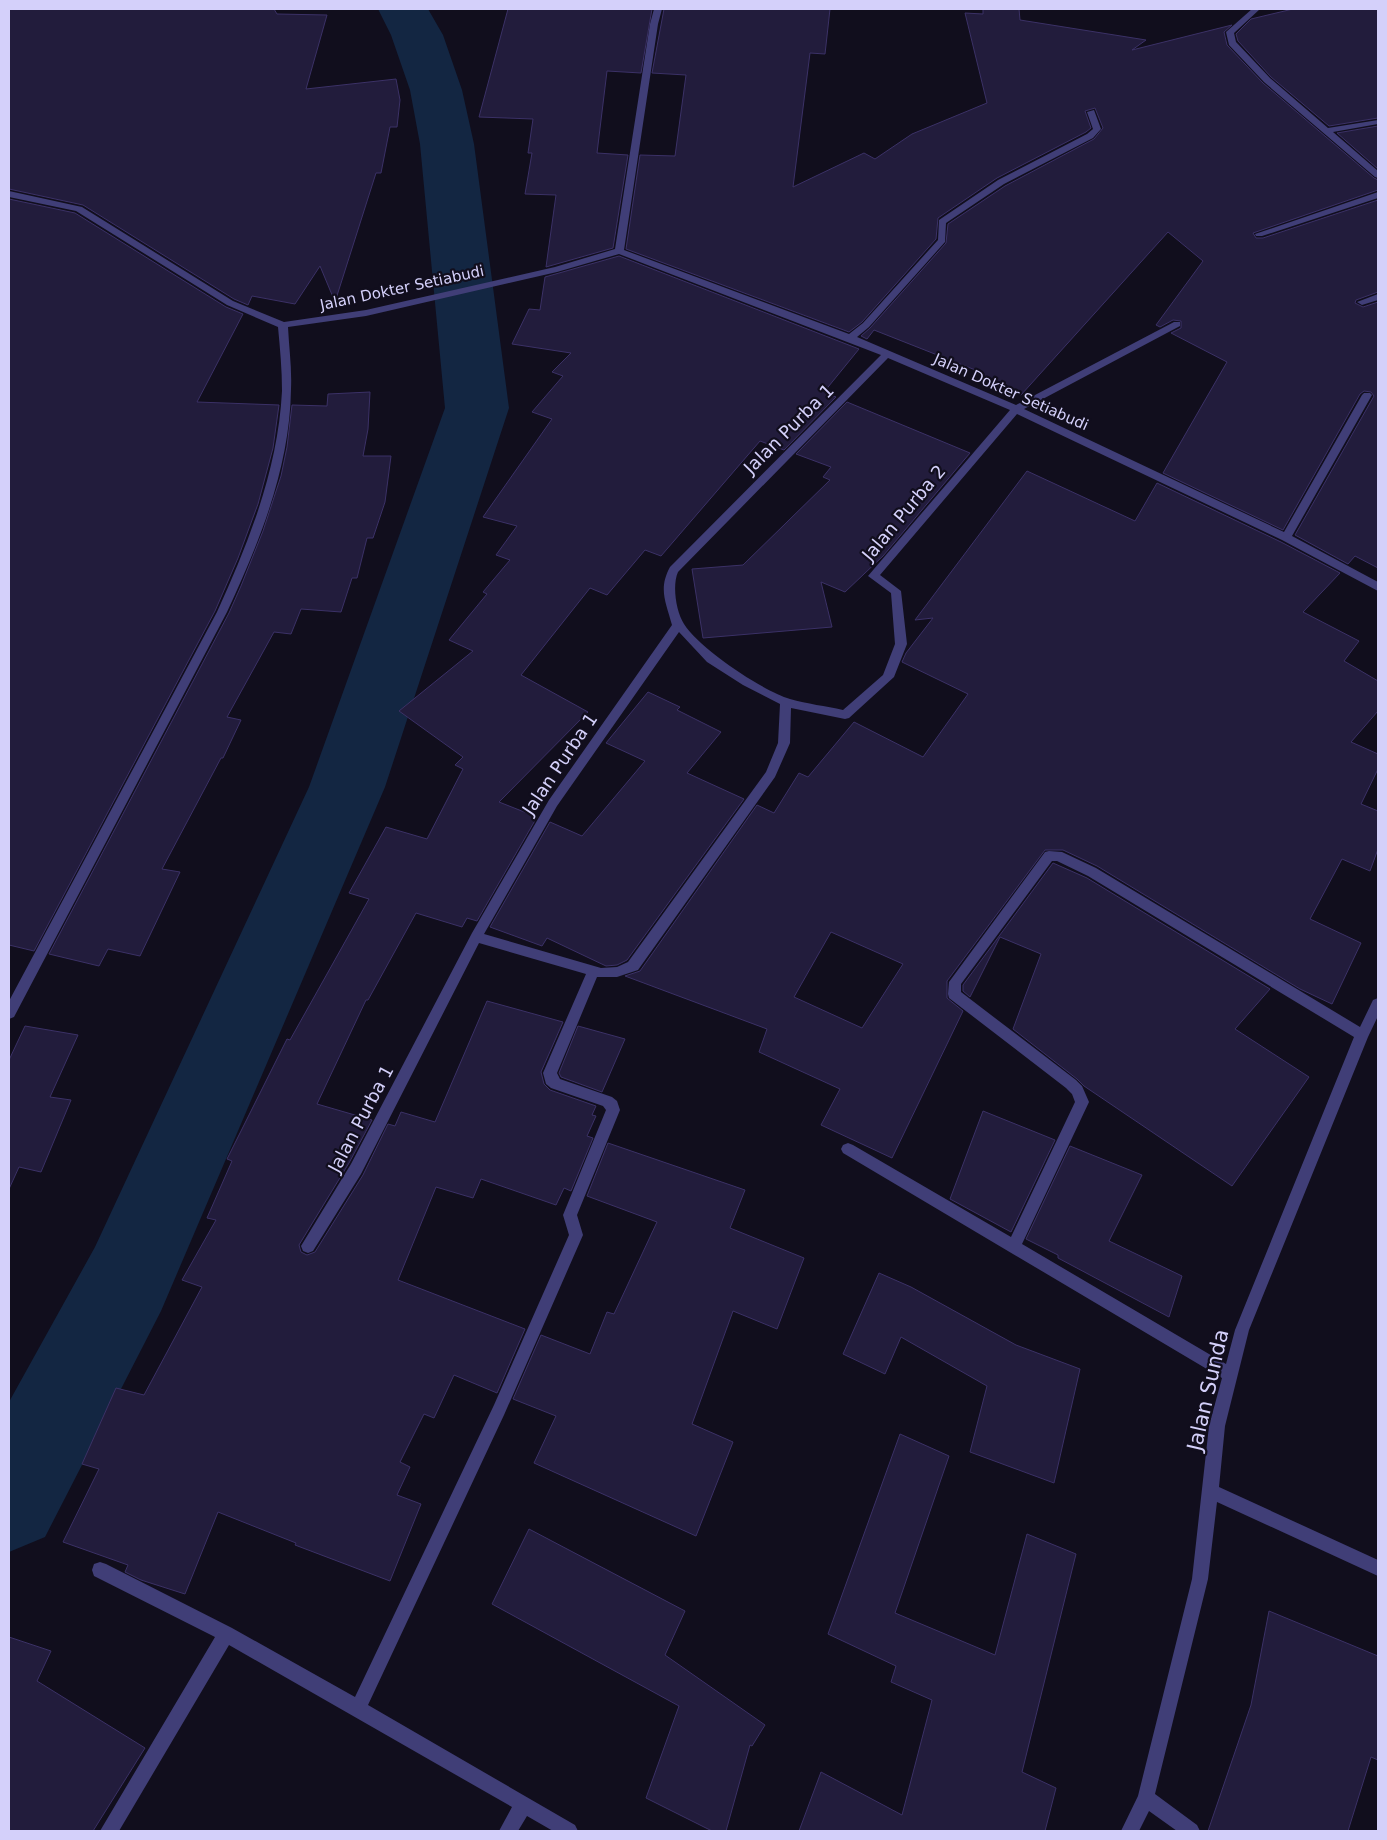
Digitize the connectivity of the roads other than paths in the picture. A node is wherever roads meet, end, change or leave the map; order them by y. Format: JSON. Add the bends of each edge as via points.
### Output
{"nodes":[{"id":1,"x":658,"y":9,"type":"edge"},
{"id":2,"x":1256,"y":9,"type":"edge"},
{"id":3,"x":1091,"y":112,"type":"dead end"},
{"id":4,"x":1378,"y":122,"type":"edge"},
{"id":5,"x":1326,"y":132,"type":"junction"},
{"id":6,"x":1378,"y":175,"type":"edge"},
{"id":7,"x":9,"y":194,"type":"edge"},
{"id":8,"x":1378,"y":195,"type":"edge"},
{"id":9,"x":1259,"y":234,"type":"dead end"},
{"id":10,"x":619,"y":251,"type":"junction"},
{"id":11,"x":1378,"y":297,"type":"edge"},
{"id":12,"x":1362,"y":302,"type":"dead end"},
{"id":13,"x":1177,"y":324,"type":"dead end"},
{"id":14,"x":283,"y":325,"type":"junction"},
{"id":15,"x":850,"y":338,"type":"junction"},
{"id":16,"x":888,"y":354,"type":"junction"},
{"id":17,"x":1367,"y":395,"type":"dead end"},
{"id":18,"x":1016,"y":409,"type":"junction"},
{"id":19,"x":1286,"y":537,"type":"junction"},
{"id":20,"x":1378,"y":587,"type":"edge"},
{"id":21,"x":678,"y":625,"type":"junction"},
{"id":22,"x":786,"y":702,"type":"junction"},
{"id":23,"x":476,"y":937,"type":"junction"},
{"id":24,"x":594,"y":970,"type":"junction"},
{"id":25,"x":1378,"y":1004,"type":"edge"},
{"id":26,"x":9,"y":1013,"type":"edge"},
{"id":27,"x":1362,"y":1035,"type":"junction"},
{"id":28,"x":848,"y":1149,"type":"dead end"},
{"id":29,"x":308,"y":1246,"type":"dead end"},
{"id":30,"x":1014,"y":1246,"type":"junction"},
{"id":31,"x":1230,"y":1374,"type":"junction"},
{"id":32,"x":1211,"y":1490,"type":"junction"},
{"id":33,"x":1378,"y":1568,"type":"edge"},
{"id":34,"x":100,"y":1570,"type":"dead end"},
{"id":35,"x":226,"y":1634,"type":"junction"},
{"id":36,"x":358,"y":1708,"type":"junction"},
{"id":37,"x":1146,"y":1798,"type":"junction"},
{"id":38,"x":524,"y":1804,"type":"junction"},
{"id":39,"x":109,"y":1831,"type":"edge"},
{"id":40,"x":508,"y":1831,"type":"edge"},
{"id":41,"x":569,"y":1831,"type":"edge"},
{"id":42,"x":1130,"y":1831,"type":"edge"},
{"id":43,"x":1191,"y":1831,"type":"edge"}],
"edges":[{"from":1,"to":10,"type":"street"},
{"from":2,"to":5,"type":"street","via":[[1230,32],[1232,43],[1267,80]]},
{"from":3,"to":15,"type":"street","via":[[1097,129],[1090,136],[1001,182],[942,222],[942,240],[866,325]]},
{"from":4,"to":5,"type":"street"},
{"from":5,"to":6,"type":"street"},
{"from":7,"to":14,"type":"street","via":[[79,209],[230,303]]},
{"from":8,"to":9,"type":"street"},
{"from":10,"to":14,"type":"street","name":"Jalan Dokter Setiabudi","via":[[557,269],[366,313]]},
{"from":10,"to":15,"type":"street","name":"Jalan Dokter Setiabudi"},
{"from":11,"to":12,"type":"street"},
{"from":13,"to":18,"type":"street"},
{"from":14,"to":26,"type":"street","via":[[287,396],[284,423],[269,494],[249,555],[222,612]]},
{"from":15,"to":16,"type":"street","name":"Jalan Dokter Setiabudi"},
{"from":16,"to":18,"type":"street","name":"Jalan Dokter Setiabudi"},
{"from":16,"to":21,"type":"street","name":"Jalan Purba 1","via":[[674,570],[668,589]]},
{"from":17,"to":19,"type":"street"},
{"from":18,"to":19,"type":"street","name":"Jalan Dokter Setiabudi"},
{"from":18,"to":22,"type":"street","name":"Jalan Purba 2","via":[[873,576],[896,591],[901,644],[888,677],[845,715]]},
{"from":19,"to":20,"type":"street","name":"Jalan Dokter Setiabudi"},
{"from":21,"to":22,"type":"street","via":[[711,659]]},
{"from":21,"to":23,"type":"street","name":"Jalan Purba 1","via":[[553,803]]},
{"from":22,"to":24,"type":"street","via":[[784,743],[771,774],[638,960],[633,966],[617,972],[608,974]]},
{"from":23,"to":24,"type":"street"},
{"from":23,"to":29,"type":"street","name":"Jalan Purba 1","via":[[356,1169]]},
{"from":24,"to":36,"type":"street","via":[[550,1073],[556,1084],[607,1101],[613,1110],[570,1215],[576,1235],[499,1410]]},
{"from":25,"to":27,"type":"street","name":"Jalan Sunda"},
{"from":27,"to":30,"type":"street","via":[[1092,872],[1058,856],[1050,856],[955,982],[954,990],[958,997],[1078,1090],[1082,1102]]},
{"from":27,"to":31,"type":"street","name":"Jalan Sunda","via":[[1242,1330]]},
{"from":28,"to":30,"type":"street"},
{"from":30,"to":31,"type":"street"},
{"from":31,"to":32,"type":"street","name":"Jalan Sunda","via":[[1217,1426]]},
{"from":32,"to":33,"type":"street"},
{"from":32,"to":37,"type":"street","name":"Jalan Sunda","via":[[1200,1579]]},
{"from":34,"to":35,"type":"street"},
{"from":35,"to":36,"type":"street"},
{"from":35,"to":39,"type":"street"},
{"from":36,"to":38,"type":"street"},
{"from":37,"to":42,"type":"street","name":"Jalan Sunda"},
{"from":37,"to":43,"type":"street"},
{"from":38,"to":40,"type":"street"},
{"from":38,"to":41,"type":"street"}]}
